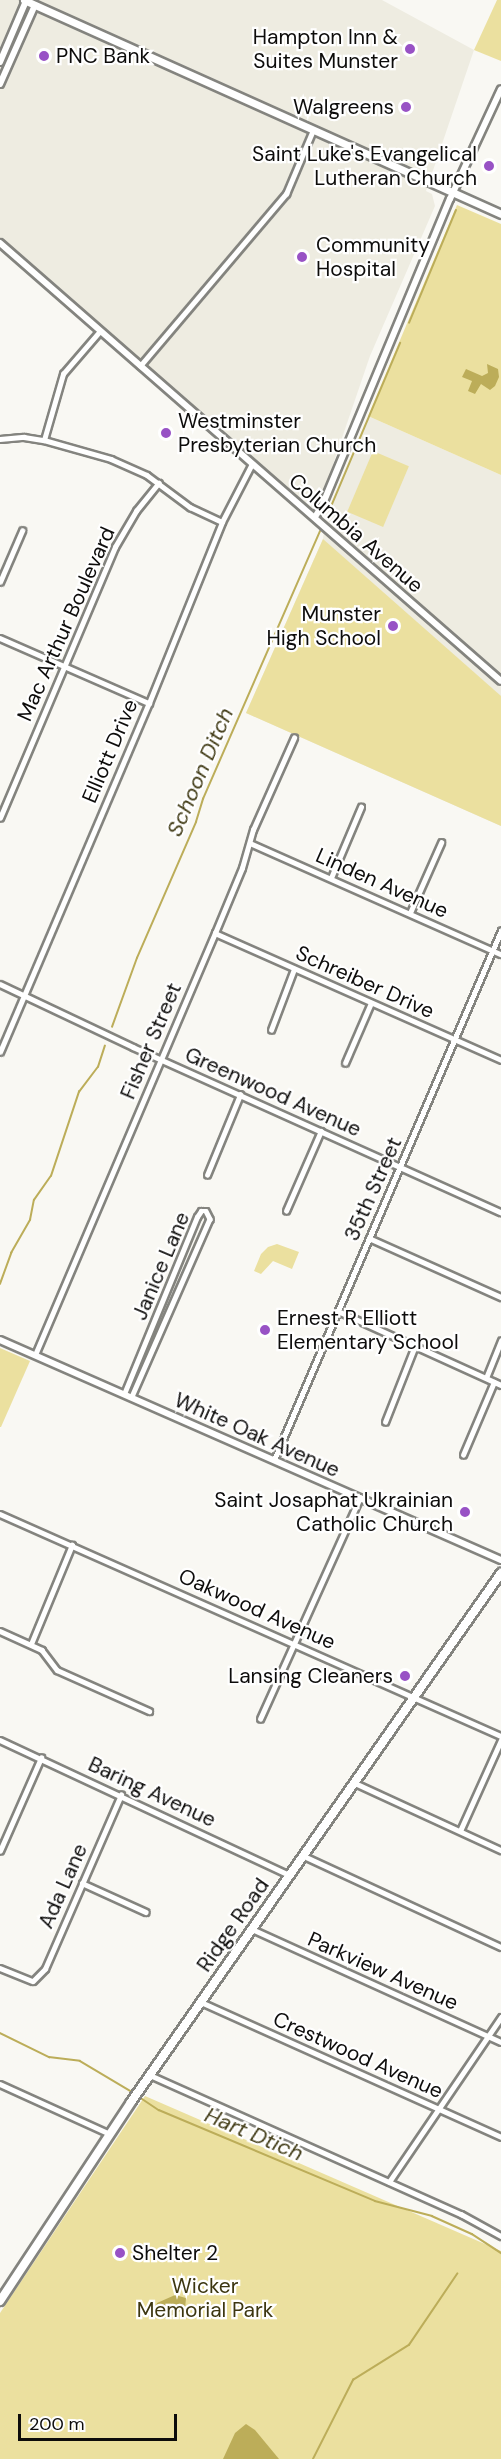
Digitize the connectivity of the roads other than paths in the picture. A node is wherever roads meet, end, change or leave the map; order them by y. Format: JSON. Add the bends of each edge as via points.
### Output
{"nodes":[{"id":1,"x":25,"y":0,"type":"edge"},
{"id":2,"x":35,"y":5,"type":"junction"},
{"id":3,"x":0,"y":62,"type":"edge"},
{"id":4,"x":0,"y":84,"type":"edge"},
{"id":5,"x":501,"y":89,"type":"edge"},
{"id":6,"x":313,"y":130,"type":"junction"},
{"id":7,"x":453,"y":192,"type":"junction"},
{"id":8,"x":501,"y":214,"type":"edge"},
{"id":9,"x":0,"y":243,"type":"edge"},
{"id":10,"x":100,"y":332,"type":"junction"},
{"id":11,"x":140,"y":366,"type":"junction"},
{"id":12,"x":0,"y":439,"type":"edge"},
{"id":13,"x":44,"y":440,"type":"junction"},
{"id":14,"x":252,"y":464,"type":"junction"},
{"id":15,"x":159,"y":483,"type":"junction"},
{"id":16,"x":315,"y":517,"type":"junction"},
{"id":17,"x":222,"y":522,"type":"junction"},
{"id":18,"x":22,"y":531,"type":"dead end"},
{"id":19,"x":0,"y":582,"type":"edge"},
{"id":20,"x":0,"y":639,"type":"edge"},
{"id":21,"x":64,"y":666,"type":"junction"},
{"id":22,"x":501,"y":681,"type":"edge"},
{"id":23,"x":149,"y":703,"type":"junction"},
{"id":24,"x":294,"y":738,"type":"dead end"},
{"id":25,"x":362,"y":807,"type":"dead end"},
{"id":26,"x":0,"y":818,"type":"edge"},
{"id":27,"x":250,"y":843,"type":"junction"},
{"id":28,"x":441,"y":843,"type":"dead end"},
{"id":29,"x":331,"y":878,"type":"junction"},
{"id":30,"x":410,"y":913,"type":"junction"},
{"id":31,"x":501,"y":931,"type":"edge"},
{"id":32,"x":215,"y":933,"type":"junction"},
{"id":33,"x":493,"y":950,"type":"junction"},
{"id":34,"x":501,"y":954,"type":"edge"},
{"id":35,"x":294,"y":969,"type":"junction"},
{"id":36,"x":0,"y":984,"type":"edge"},
{"id":37,"x":25,"y":995,"type":"junction"},
{"id":38,"x":371,"y":1003,"type":"junction"},
{"id":39,"x":271,"y":1030,"type":"dead end"},
{"id":40,"x":455,"y":1040,"type":"junction"},
{"id":41,"x":0,"y":1052,"type":"edge"},
{"id":42,"x":161,"y":1059,"type":"junction"},
{"id":43,"x":501,"y":1060,"type":"edge"},
{"id":44,"x":345,"y":1063,"type":"dead end"},
{"id":45,"x":240,"y":1095,"type":"junction"},
{"id":46,"x":321,"y":1131,"type":"junction"},
{"id":47,"x":400,"y":1167,"type":"junction"},
{"id":48,"x":207,"y":1175,"type":"dead end"},
{"id":49,"x":286,"y":1211,"type":"dead end"},
{"id":50,"x":501,"y":1212,"type":"edge"},
{"id":51,"x":369,"y":1238,"type":"junction"},
{"id":52,"x":501,"y":1297,"type":"edge"},
{"id":53,"x":338,"y":1311,"type":"junction"},
{"id":54,"x":0,"y":1340,"type":"edge"},
{"id":55,"x":501,"y":1341,"type":"edge"},
{"id":56,"x":415,"y":1346,"type":"junction"},
{"id":57,"x":35,"y":1355,"type":"junction"},
{"id":58,"x":486,"y":1378,"type":"junction"},
{"id":59,"x":494,"y":1382,"type":"junction"},
{"id":60,"x":501,"y":1385,"type":"edge"},
{"id":61,"x":124,"y":1394,"type":"junction"},
{"id":62,"x":132,"y":1397,"type":"junction"},
{"id":63,"x":385,"y":1422,"type":"dead end"},
{"id":64,"x":463,"y":1455,"type":"dead end"},
{"id":65,"x":274,"y":1460,"type":"junction"},
{"id":66,"x":360,"y":1498,"type":"junction"},
{"id":67,"x":0,"y":1514,"type":"edge"},
{"id":68,"x":72,"y":1545,"type":"junction"},
{"id":69,"x":501,"y":1560,"type":"edge"},
{"id":70,"x":501,"y":1573,"type":"edge"},
{"id":71,"x":0,"y":1631,"type":"edge"},
{"id":72,"x":294,"y":1643,"type":"junction"},
{"id":73,"x":31,"y":1644,"type":"junction"},
{"id":74,"x":416,"y":1696,"type":"junction"},
{"id":75,"x":149,"y":1711,"type":"dead end"},
{"id":76,"x":260,"y":1719,"type":"dead end"},
{"id":77,"x":501,"y":1736,"type":"edge"},
{"id":78,"x":0,"y":1740,"type":"edge"},
{"id":79,"x":501,"y":1740,"type":"edge"},
{"id":80,"x":499,"y":1750,"type":"edge"},
{"id":81,"x":41,"y":1758,"type":"junction"},
{"id":82,"x":355,"y":1783,"type":"junction"},
{"id":83,"x":121,"y":1796,"type":"junction"},
{"id":84,"x":460,"y":1830,"type":"junction"},
{"id":85,"x":501,"y":1850,"type":"edge"},
{"id":86,"x":0,"y":1851,"type":"edge"},
{"id":87,"x":304,"y":1856,"type":"junction"},
{"id":88,"x":290,"y":1875,"type":"junction"},
{"id":89,"x":82,"y":1883,"type":"junction"},
{"id":90,"x":146,"y":1912,"type":"dead end"},
{"id":91,"x":252,"y":1929,"type":"junction"},
{"id":92,"x":501,"y":1947,"type":"edge"},
{"id":93,"x":0,"y":1968,"type":"edge"},
{"id":94,"x":201,"y":2002,"type":"junction"},
{"id":95,"x":501,"y":2017,"type":"edge"},
{"id":96,"x":488,"y":2036,"type":"junction"},
{"id":97,"x":501,"y":2042,"type":"edge"},
{"id":98,"x":150,"y":2075,"type":"junction"},
{"id":99,"x":0,"y":2084,"type":"edge"},
{"id":100,"x":438,"y":2109,"type":"junction"},
{"id":101,"x":110,"y":2134,"type":"junction"},
{"id":102,"x":501,"y":2137,"type":"edge"},
{"id":103,"x":388,"y":2182,"type":"junction"},
{"id":104,"x":501,"y":2236,"type":"edge"},
{"id":105,"x":0,"y":2301,"type":"edge"}],
"edges":[{"from":1,"to":2,"type":"main road"},
{"from":1,"to":3,"type":"street"},
{"from":2,"to":4,"type":"street"},
{"from":2,"to":6,"type":"main road"},
{"from":5,"to":7,"type":"street"},
{"from":6,"to":7,"type":"main road"},
{"from":6,"to":11,"type":"street","via":[[286,194]]},
{"from":7,"to":8,"type":"main road"},
{"from":7,"to":16,"type":"street"},
{"from":9,"to":10,"type":"street","name":"Columbia Avenue"},
{"from":10,"to":11,"type":"street","name":"Columbia Avenue"},
{"from":10,"to":13,"type":"street","via":[[63,374]]},
{"from":11,"to":14,"type":"street","name":"Columbia Avenue"},
{"from":12,"to":13,"type":"street"},
{"from":13,"to":15,"type":"street","via":[[111,459]]},
{"from":14,"to":16,"type":"street","name":"Columbia Avenue"},
{"from":14,"to":17,"type":"street","name":"Elliott Drive"},
{"from":15,"to":17,"type":"street","via":[[190,507]]},
{"from":15,"to":21,"type":"street","name":"Mac Arthur Boulevard","via":[[115,547]]},
{"from":16,"to":22,"type":"street","name":"Columbia Avenue"},
{"from":17,"to":23,"type":"street","name":"Elliott Drive"},
{"from":18,"to":19,"type":"street"},
{"from":20,"to":21,"type":"street"},
{"from":21,"to":23,"type":"street"},
{"from":21,"to":26,"type":"street","name":"Mac Arthur Boulevard"},
{"from":23,"to":37,"type":"street","name":"Elliott Drive"},
{"from":24,"to":27,"type":"street","name":"Fisher Street"},
{"from":25,"to":29,"type":"street"},
{"from":27,"to":29,"type":"street","name":"Linden Avenue"},
{"from":27,"to":32,"type":"street","name":"Fisher Street"},
{"from":28,"to":30,"type":"street"},
{"from":29,"to":30,"type":"street","name":"Linden Avenue"},
{"from":30,"to":33,"type":"street","name":"Linden Avenue"},
{"from":31,"to":33,"type":"street","name":"35th Street"},
{"from":32,"to":35,"type":"street","name":"Schreiber Drive"},
{"from":32,"to":42,"type":"street","name":"Fisher Street"},
{"from":33,"to":34,"type":"street","name":"Linden Avenue"},
{"from":33,"to":40,"type":"street","name":"35th Street"},
{"from":35,"to":38,"type":"street","name":"Schreiber Drive"},
{"from":35,"to":39,"type":"street"},
{"from":36,"to":37,"type":"street","name":"Greenwood Avenue"},
{"from":37,"to":41,"type":"street","name":"Elliott Drive"},
{"from":37,"to":42,"type":"street","name":"Greenwood Avenue"},
{"from":38,"to":40,"type":"street","name":"Schreiber Drive"},
{"from":38,"to":44,"type":"street"},
{"from":40,"to":43,"type":"street","name":"Schreiber Drive"},
{"from":40,"to":47,"type":"street","name":"35th Street"},
{"from":42,"to":45,"type":"street","name":"Greenwood Avenue"},
{"from":42,"to":57,"type":"street","name":"Fisher Street"},
{"from":45,"to":46,"type":"street","name":"Greenwood Avenue"},
{"from":45,"to":48,"type":"street"},
{"from":46,"to":47,"type":"street","name":"Greenwood Avenue"},
{"from":46,"to":49,"type":"street"},
{"from":47,"to":50,"type":"street","name":"Greenwood Avenue"},
{"from":47,"to":51,"type":"street","name":"35th Street"},
{"from":51,"to":52,"type":"street"},
{"from":51,"to":53,"type":"street","name":"35th Street"},
{"from":53,"to":56,"type":"street"},
{"from":53,"to":65,"type":"street","name":"35th Street"},
{"from":54,"to":57,"type":"street","name":"White Oak Avenue"},
{"from":55,"to":58,"type":"street"},
{"from":56,"to":58,"type":"street"},
{"from":56,"to":63,"type":"street"},
{"from":57,"to":61,"type":"street","name":"White Oak Avenue"},
{"from":58,"to":59,"type":"street"},
{"from":59,"to":60,"type":"street"},
{"from":59,"to":64,"type":"street"},
{"from":61,"to":62,"type":"street","name":"White Oak Avenue"},
{"from":61,"to":62,"type":"street","name":"Janice Lane","via":[[197,1217],[206,1211],[210,1219]]},
{"from":62,"to":65,"type":"street","name":"White Oak Avenue"},
{"from":65,"to":66,"type":"street","name":"White Oak Avenue"},
{"from":66,"to":69,"type":"street","name":"White Oak Avenue"},
{"from":66,"to":72,"type":"street"},
{"from":67,"to":68,"type":"street","name":"Oakwood Avenue"},
{"from":68,"to":72,"type":"street","name":"Oakwood Avenue"},
{"from":68,"to":73,"type":"street"},
{"from":70,"to":74,"type":"main road","name":"Ridge Road"},
{"from":71,"to":73,"type":"street"},
{"from":72,"to":74,"type":"street","name":"Oakwood Avenue"},
{"from":72,"to":76,"type":"street"},
{"from":73,"to":75,"type":"street","via":[[42,1650],[57,1670]]},
{"from":74,"to":77,"type":"street","name":"Oakwood Avenue"},
{"from":74,"to":82,"type":"main road","name":"Ridge Road"},
{"from":78,"to":81,"type":"street","name":"Baring Avenue"},
{"from":79,"to":80,"type":"street"},
{"from":80,"to":84,"type":"street"},
{"from":81,"to":83,"type":"street","name":"Baring Avenue"},
{"from":81,"to":86,"type":"street"},
{"from":82,"to":84,"type":"street"},
{"from":82,"to":87,"type":"main road","name":"Ridge Road"},
{"from":83,"to":88,"type":"street","name":"Baring Avenue"},
{"from":83,"to":89,"type":"street","name":"Ada Lane"},
{"from":84,"to":85,"type":"street"},
{"from":87,"to":88,"type":"main road","name":"Ridge Road"},
{"from":87,"to":92,"type":"street"},
{"from":88,"to":91,"type":"main road","name":"Ridge Road"},
{"from":89,"to":90,"type":"street"},
{"from":89,"to":93,"type":"street","name":"Ada Lane","via":[[37,1979],[28,1980]]},
{"from":91,"to":94,"type":"main road","name":"Ridge Road"},
{"from":91,"to":96,"type":"street","name":"Parkview Avenue"},
{"from":94,"to":98,"type":"main road","name":"Ridge Road"},
{"from":94,"to":100,"type":"street","name":"Crestwood Avenue"},
{"from":95,"to":96,"type":"street"},
{"from":96,"to":97,"type":"street","name":"Parkview Avenue"},
{"from":96,"to":100,"type":"street"},
{"from":98,"to":101,"type":"main road","name":"Ridge Road"},
{"from":98,"to":103,"type":"street"},
{"from":99,"to":101,"type":"street"},
{"from":100,"to":102,"type":"street","name":"Crestwood Avenue"},
{"from":100,"to":103,"type":"street"},
{"from":101,"to":105,"type":"main road","name":"Ridge Road"},
{"from":103,"to":104,"type":"street"}]}
